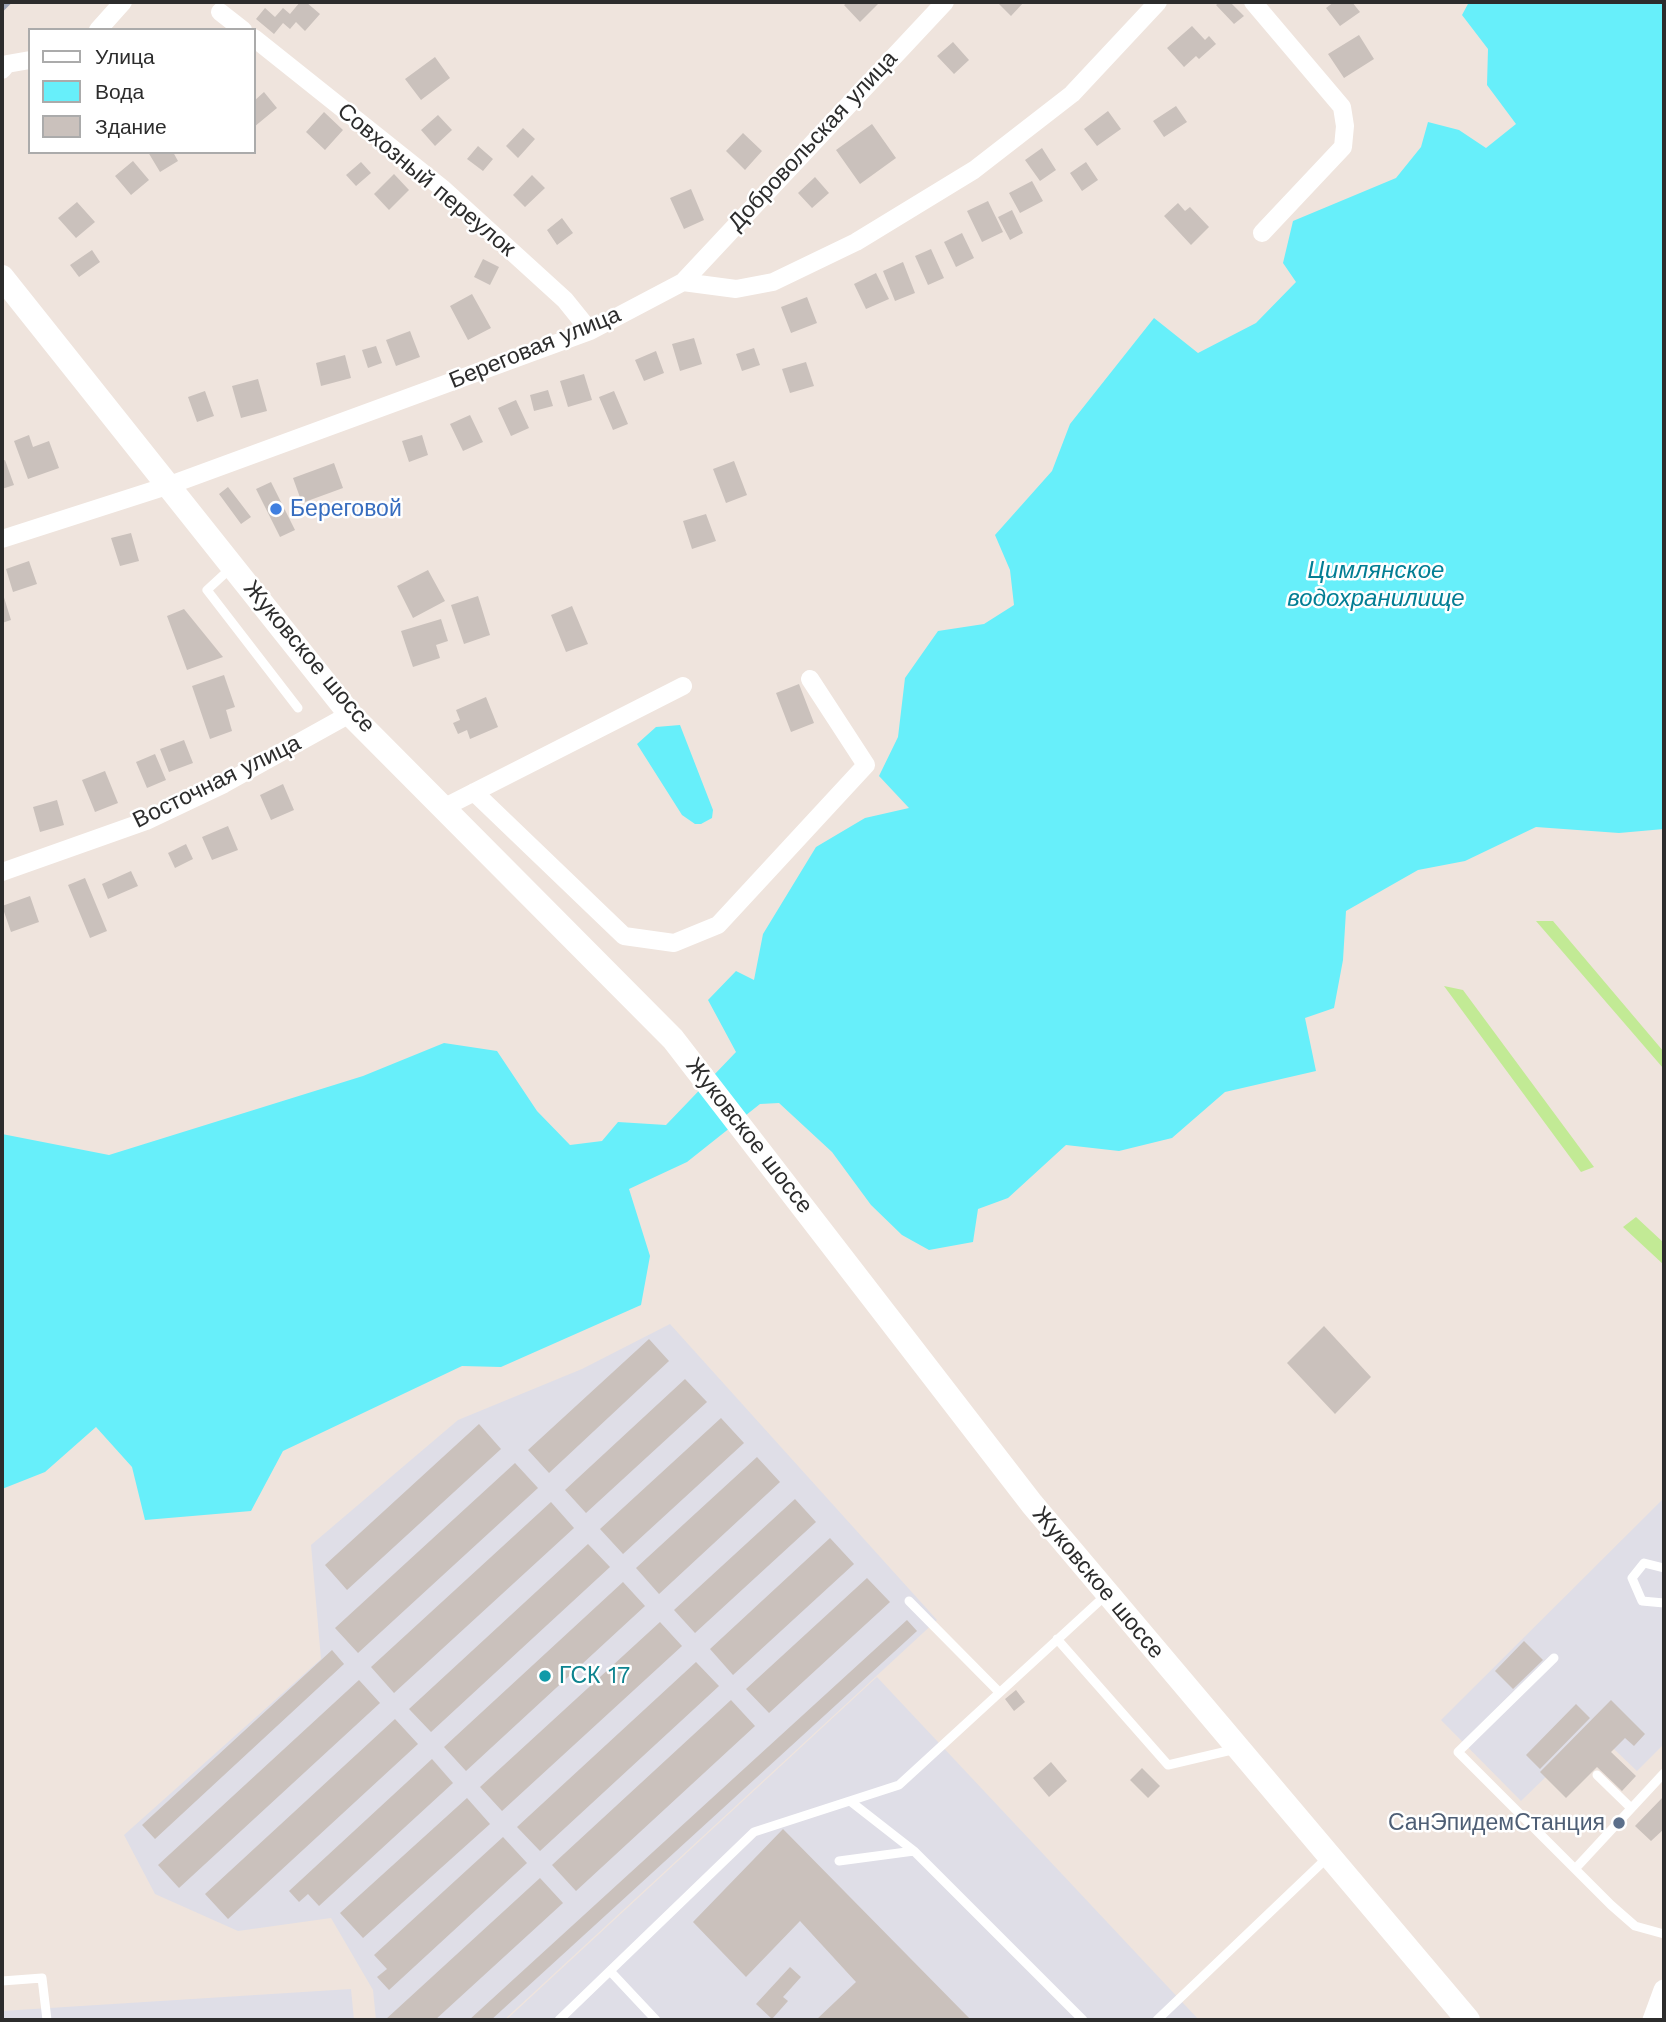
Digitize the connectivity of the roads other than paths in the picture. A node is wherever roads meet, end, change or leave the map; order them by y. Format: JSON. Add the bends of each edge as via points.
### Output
{"nodes":[{"id":1,"x":123,"y":2,"type":"edge"},
{"id":2,"x":1158,"y":2,"type":"edge"},
{"id":3,"x":1253,"y":2,"type":"edge"},
{"id":4,"x":939,"y":4,"type":"edge"},
{"id":5,"x":220,"y":12,"type":"dead end"},
{"id":6,"x":100,"y":28,"type":"edge"},
{"id":7,"x":240,"y":28,"type":"edge"},
{"id":8,"x":256,"y":40,"type":"edge"},
{"id":9,"x":28,"y":60,"type":"edge"},
{"id":10,"x":2,"y":70,"type":"edge"},
{"id":11,"x":1262,"y":233,"type":"dead end"},
{"id":12,"x":2,"y":277,"type":"edge"},
{"id":13,"x":684,"y":282,"type":"junction"},
{"id":14,"x":590,"y":331,"type":"junction"},
{"id":15,"x":170,"y":485,"type":"junction"},
{"id":16,"x":2,"y":539,"type":"edge"},
{"id":17,"x":234,"y":566,"type":"junction"},
{"id":18,"x":810,"y":679,"type":"dead end"},
{"id":19,"x":683,"y":686,"type":"dead end"},
{"id":20,"x":298,"y":708,"type":"dead end"},
{"id":21,"x":351,"y":714,"type":"junction"},
{"id":22,"x":474,"y":792,"type":"junction"},
{"id":23,"x":445,"y":807,"type":"junction"},
{"id":24,"x":2,"y":873,"type":"edge"},
{"id":25,"x":1664,"y":1568,"type":"edge"},
{"id":26,"x":1107,"y":1594,"type":"junction"},
{"id":27,"x":909,"y":1601,"type":"dead end"},
{"id":28,"x":1664,"y":1603,"type":"edge"},
{"id":29,"x":1057,"y":1639,"type":"junction"},
{"id":30,"x":1554,"y":1658,"type":"dead end"},
{"id":31,"x":999,"y":1692,"type":"junction"},
{"id":32,"x":1238,"y":1748,"type":"junction"},
{"id":33,"x":1664,"y":1773,"type":"edge"},
{"id":34,"x":1597,"y":1775,"type":"dead end"},
{"id":35,"x":850,"y":1801,"type":"junction"},
{"id":36,"x":1631,"y":1808,"type":"junction"},
{"id":37,"x":914,"y":1851,"type":"junction"},
{"id":38,"x":1331,"y":1855,"type":"junction"},
{"id":39,"x":839,"y":1861,"type":"dead end"},
{"id":40,"x":1575,"y":1869,"type":"junction"},
{"id":41,"x":1664,"y":1934,"type":"edge"},
{"id":42,"x":610,"y":1971,"type":"junction"},
{"id":43,"x":2,"y":1982,"type":"edge"},
{"id":44,"x":1664,"y":1990,"type":"edge"},
{"id":45,"x":47,"y":2020,"type":"edge"},
{"id":46,"x":559,"y":2020,"type":"edge"},
{"id":47,"x":656,"y":2020,"type":"edge"},
{"id":48,"x":1083,"y":2020,"type":"edge"},
{"id":49,"x":1157,"y":2020,"type":"edge"},
{"id":50,"x":1468,"y":2020,"type":"edge"},
{"id":51,"x":1653,"y":2020,"type":"edge"}],
"edges":[{"from":1,"to":6,"type":"street"},
{"from":2,"to":13,"type":"street","via":[[1072,94],[974,170],[856,242],[773,282],[736,289]]},
{"from":3,"to":11,"type":"street","via":[[1342,107],[1345,126],[1343,147]]},
{"from":4,"to":13,"type":"street","name":"Добровольская улица"},
{"from":5,"to":7,"type":"street"},
{"from":8,"to":14,"type":"street","name":"Совхозный переулок","via":[[442,188],[565,300]]},
{"from":9,"to":10,"type":"street","via":[[7,64]]},
{"from":12,"to":15,"type":"main road","name":"Жуковское шоссе"},
{"from":13,"to":14,"type":"street","name":"Береговая улица"},
{"from":14,"to":15,"type":"street","name":"Береговая улица"},
{"from":15,"to":16,"type":"street","name":"Береговая улица"},
{"from":15,"to":17,"type":"main road","name":"Жуковское шоссе"},
{"from":17,"to":20,"type":"lane","via":[[207,590]]},
{"from":17,"to":21,"type":"main road","name":"Жуковское шоссе"},
{"from":18,"to":22,"type":"street","via":[[866,765],[718,925],[674,943],[624,936]]},
{"from":19,"to":22,"type":"street"},
{"from":21,"to":23,"type":"main road","name":"Жуковское шоссе"},
{"from":21,"to":24,"type":"street","name":"Восточная улица","via":[[224,785],[146,821]]},
{"from":22,"to":23,"type":"street"},
{"from":23,"to":26,"type":"main road","name":"Жуковское шоссе","via":[[673,1039],[1032,1504]]},
{"from":25,"to":28,"type":"lane","via":[[1644,1563],[1632,1578],[1642,1601]]},
{"from":26,"to":29,"type":"lane"},
{"from":26,"to":32,"type":"main road","name":"Жуковское шоссе"},
{"from":27,"to":31,"type":"lane"},
{"from":29,"to":31,"type":"lane"},
{"from":29,"to":32,"type":"lane","via":[[1168,1765]]},
{"from":30,"to":40,"type":"lane","via":[[1458,1752]]},
{"from":31,"to":35,"type":"lane","via":[[899,1785]]},
{"from":32,"to":38,"type":"main road","name":"Жуковское шоссе"},
{"from":33,"to":36,"type":"lane"},
{"from":34,"to":36,"type":"lane"},
{"from":35,"to":37,"type":"lane"},
{"from":35,"to":42,"type":"lane","via":[[754,1832]]},
{"from":36,"to":40,"type":"lane"},
{"from":37,"to":39,"type":"lane"},
{"from":37,"to":48,"type":"lane"},
{"from":38,"to":49,"type":"lane"},
{"from":38,"to":50,"type":"main road","name":"Жуковское шоссе"},
{"from":40,"to":41,"type":"lane","via":[[1635,1926]]},
{"from":42,"to":46,"type":"lane"},
{"from":42,"to":47,"type":"lane"},
{"from":43,"to":45,"type":"lane","via":[[42,1978]]},
{"from":44,"to":51,"type":"street"}]}
